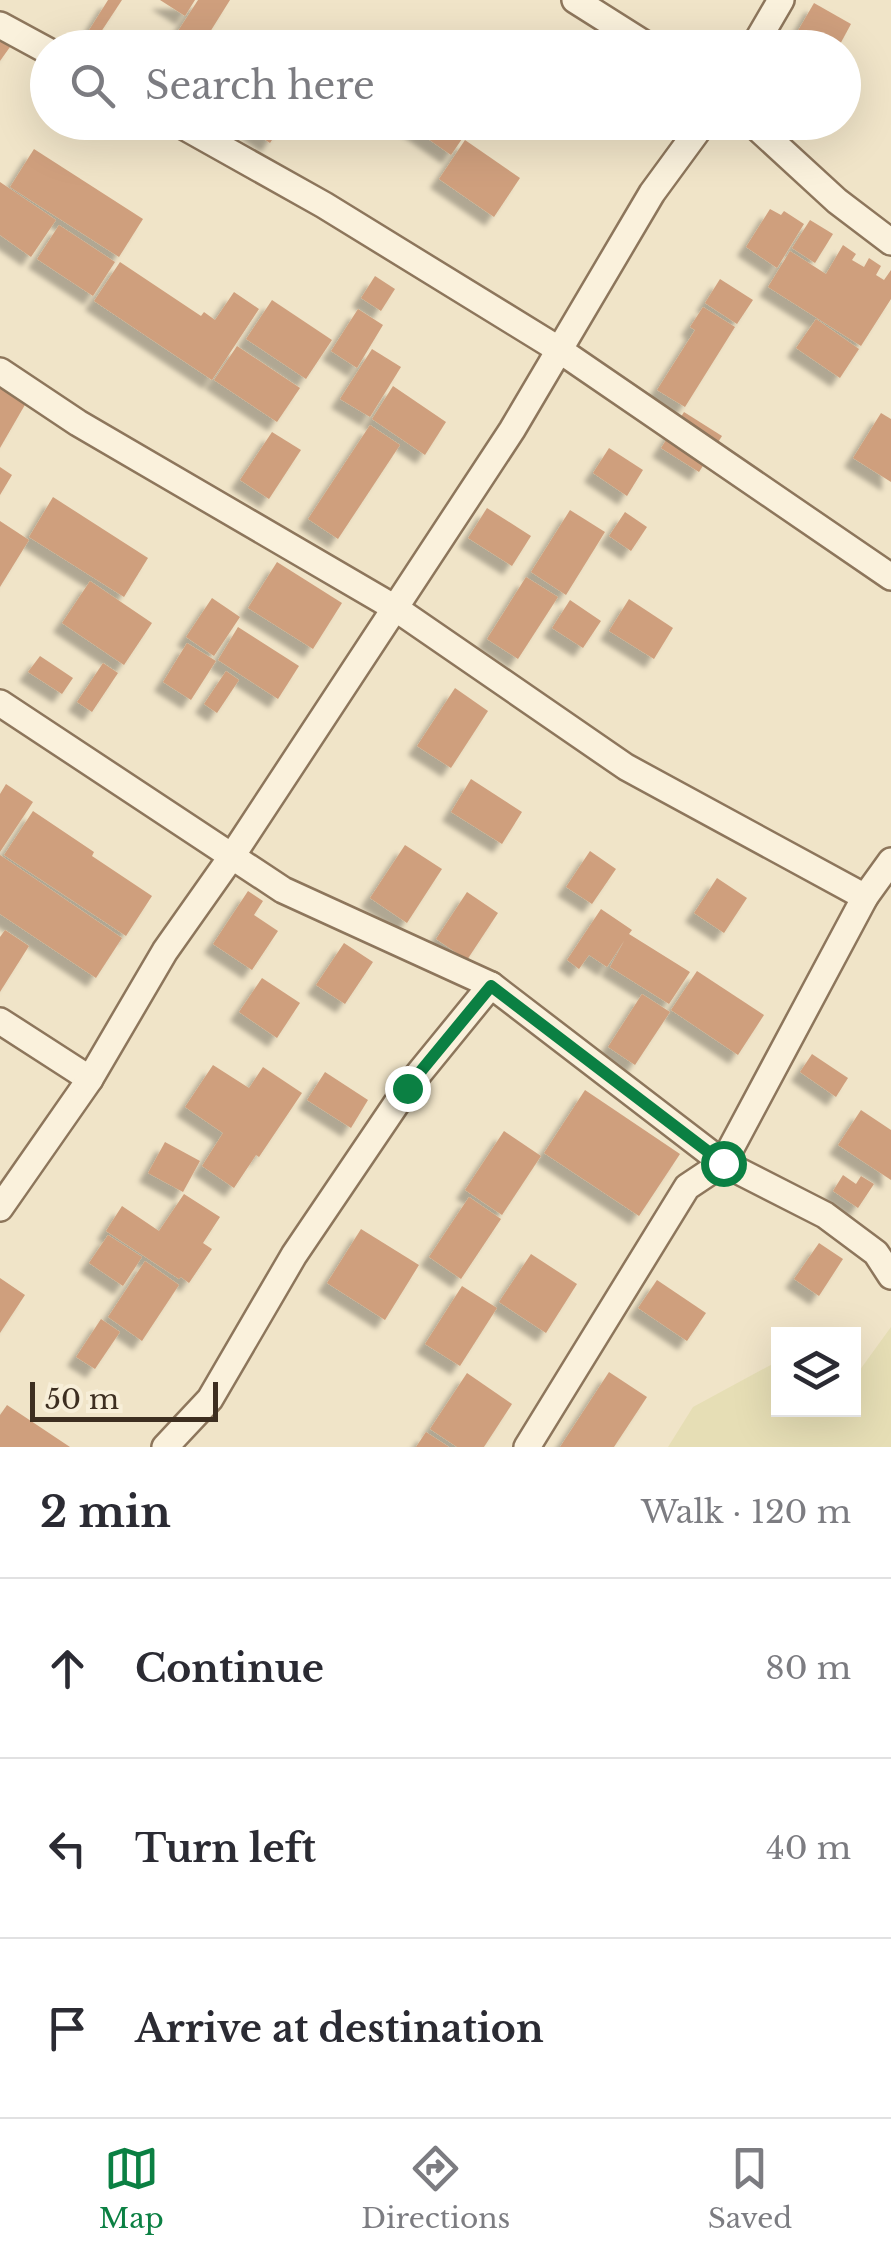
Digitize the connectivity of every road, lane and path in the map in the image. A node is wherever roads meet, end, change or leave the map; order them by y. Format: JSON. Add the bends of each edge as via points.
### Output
{"nodes":[{"id":1,"x":575,"y":0,"type":"edge"},
{"id":2,"x":781,"y":0,"type":"edge"},
{"id":3,"x":0,"y":25,"type":"edge"},
{"id":4,"x":622,"y":30,"type":"edge"},
{"id":5,"x":764,"y":30,"type":"edge"},
{"id":6,"x":30,"y":41,"type":"edge"},
{"id":7,"x":208,"y":140,"type":"edge"},
{"id":8,"x":691,"y":140,"type":"edge"},
{"id":9,"x":771,"y":140,"type":"edge"},
{"id":10,"x":891,"y":242,"type":"edge"},
{"id":11,"x":558,"y":350,"type":"junction"},
{"id":12,"x":0,"y":371,"type":"edge"},
{"id":13,"x":891,"y":577,"type":"edge"},
{"id":14,"x":395,"y":608,"type":"junction"},
{"id":15,"x":0,"y":702,"type":"edge"},
{"id":16,"x":232,"y":856,"type":"junction"},
{"id":17,"x":891,"y":861,"type":"edge"},
{"id":18,"x":865,"y":897,"type":"junction"},
{"id":19,"x":491,"y":986,"type":"junction"},
{"id":20,"x":0,"y":1021,"type":"edge"},
{"id":21,"x":90,"y":1078,"type":"junction"},
{"id":22,"x":723,"y":1163,"type":"junction"},
{"id":23,"x":0,"y":1208,"type":"edge"},
{"id":24,"x":891,"y":1276,"type":"edge"},
{"id":25,"x":165,"y":1447,"type":"edge"},
{"id":26,"x":527,"y":1447,"type":"edge"}],
"edges":[{"from":1,"to":4,"type":"street"},
{"from":2,"to":5,"type":"street"},
{"from":3,"to":6,"type":"street"},
{"from":7,"to":11,"type":"street"},
{"from":8,"to":11,"type":"street"},
{"from":9,"to":10,"type":"street"},
{"from":11,"to":13,"type":"street"},
{"from":11,"to":14,"type":"street"},
{"from":12,"to":14,"type":"street"},
{"from":14,"to":16,"type":"street"},
{"from":14,"to":18,"type":"street","via":[[626,767]]},
{"from":15,"to":16,"type":"street"},
{"from":16,"to":19,"type":"street","via":[[283,890]]},
{"from":16,"to":21,"type":"street"},
{"from":17,"to":18,"type":"street"},
{"from":18,"to":22,"type":"street"},
{"from":19,"to":22,"type":"street"},
{"from":19,"to":25,"type":"street","via":[[407,1088],[294,1255],[210,1398]]},
{"from":20,"to":21,"type":"street"},
{"from":21,"to":23,"type":"street"},
{"from":22,"to":24,"type":"street","via":[[825,1214],[876,1252]]},
{"from":22,"to":26,"type":"street","via":[[687,1187]]}]}
